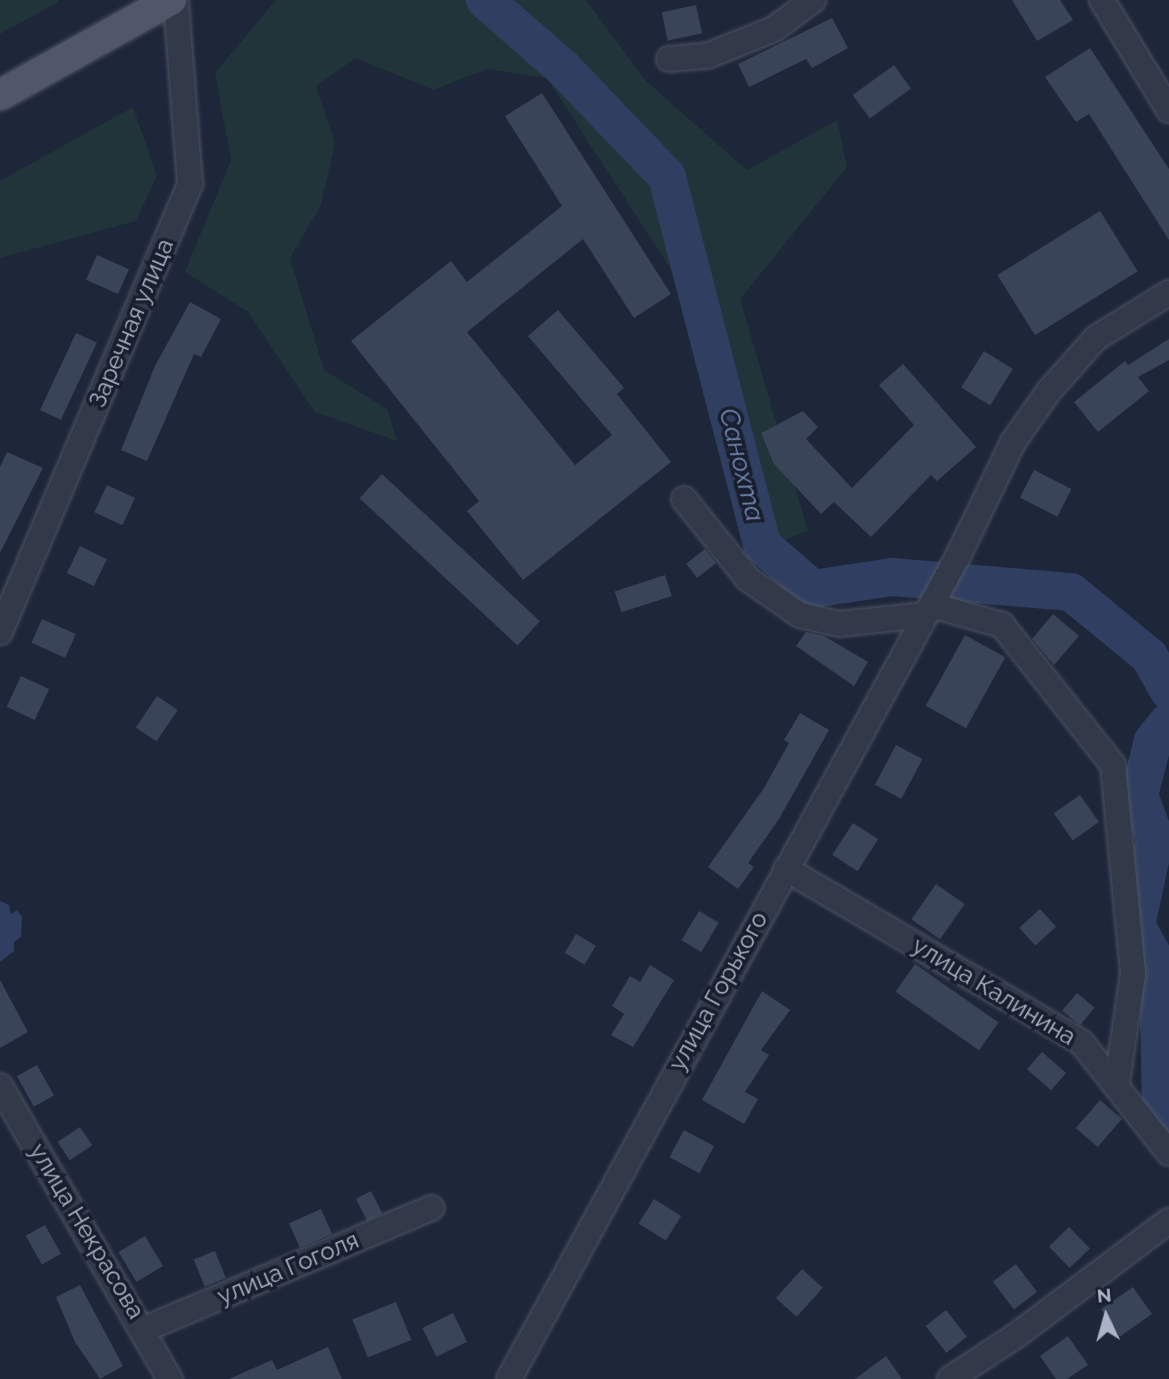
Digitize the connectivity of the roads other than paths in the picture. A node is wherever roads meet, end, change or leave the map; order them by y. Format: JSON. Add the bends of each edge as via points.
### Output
{"nodes":[{"id":1,"x":174,"y":0,"type":"edge"},
{"id":2,"x":813,"y":0,"type":"edge"},
{"id":3,"x":1102,"y":0,"type":"edge"},
{"id":4,"x":670,"y":59,"type":"dead end"},
{"id":5,"x":0,"y":95,"type":"edge"},
{"id":6,"x":1169,"y":110,"type":"edge"},
{"id":7,"x":1169,"y":293,"type":"edge"},
{"id":8,"x":684,"y":499,"type":"dead end"},
{"id":9,"x":928,"y":610,"type":"junction"},
{"id":10,"x":0,"y":632,"type":"edge"},
{"id":11,"x":786,"y":869,"type":"junction"},
{"id":12,"x":1117,"y":1082,"type":"junction"},
{"id":13,"x":0,"y":1086,"type":"edge"},
{"id":14,"x":1169,"y":1153,"type":"edge"},
{"id":15,"x":431,"y":1208,"type":"dead end"},
{"id":16,"x":1169,"y":1221,"type":"edge"},
{"id":17,"x":145,"y":1329,"type":"junction"},
{"id":18,"x":170,"y":1379,"type":"edge"},
{"id":19,"x":509,"y":1379,"type":"edge"},
{"id":20,"x":950,"y":1379,"type":"edge"}],
"edges":[{"from":1,"to":5,"type":"main road"},
{"from":1,"to":10,"type":"street","name":"Заречная улица","via":[[190,184]]},
{"from":2,"to":4,"type":"street","via":[[774,29],[707,56]]},
{"from":3,"to":6,"type":"street"},
{"from":7,"to":9,"type":"street","name":"улица Горького","via":[[1096,338],[1049,391],[1013,442]]},
{"from":8,"to":9,"type":"street","via":[[747,579],[800,615],[839,624]]},
{"from":9,"to":11,"type":"street","name":"улица Горького"},
{"from":9,"to":12,"type":"street","via":[[1002,625],[1113,765],[1133,974]]},
{"from":11,"to":12,"type":"street","name":"улица Калинина","via":[[1082,1043]]},
{"from":11,"to":19,"type":"street","name":"улица Горького"},
{"from":12,"to":14,"type":"street","name":"улица Калинина"},
{"from":13,"to":17,"type":"street","name":"улица Некрасова"},
{"from":15,"to":17,"type":"street","name":"улица Гоголя"},
{"from":16,"to":20,"type":"street","via":[[1017,1335]]},
{"from":17,"to":18,"type":"street","name":"улица Некрасова"}]}
